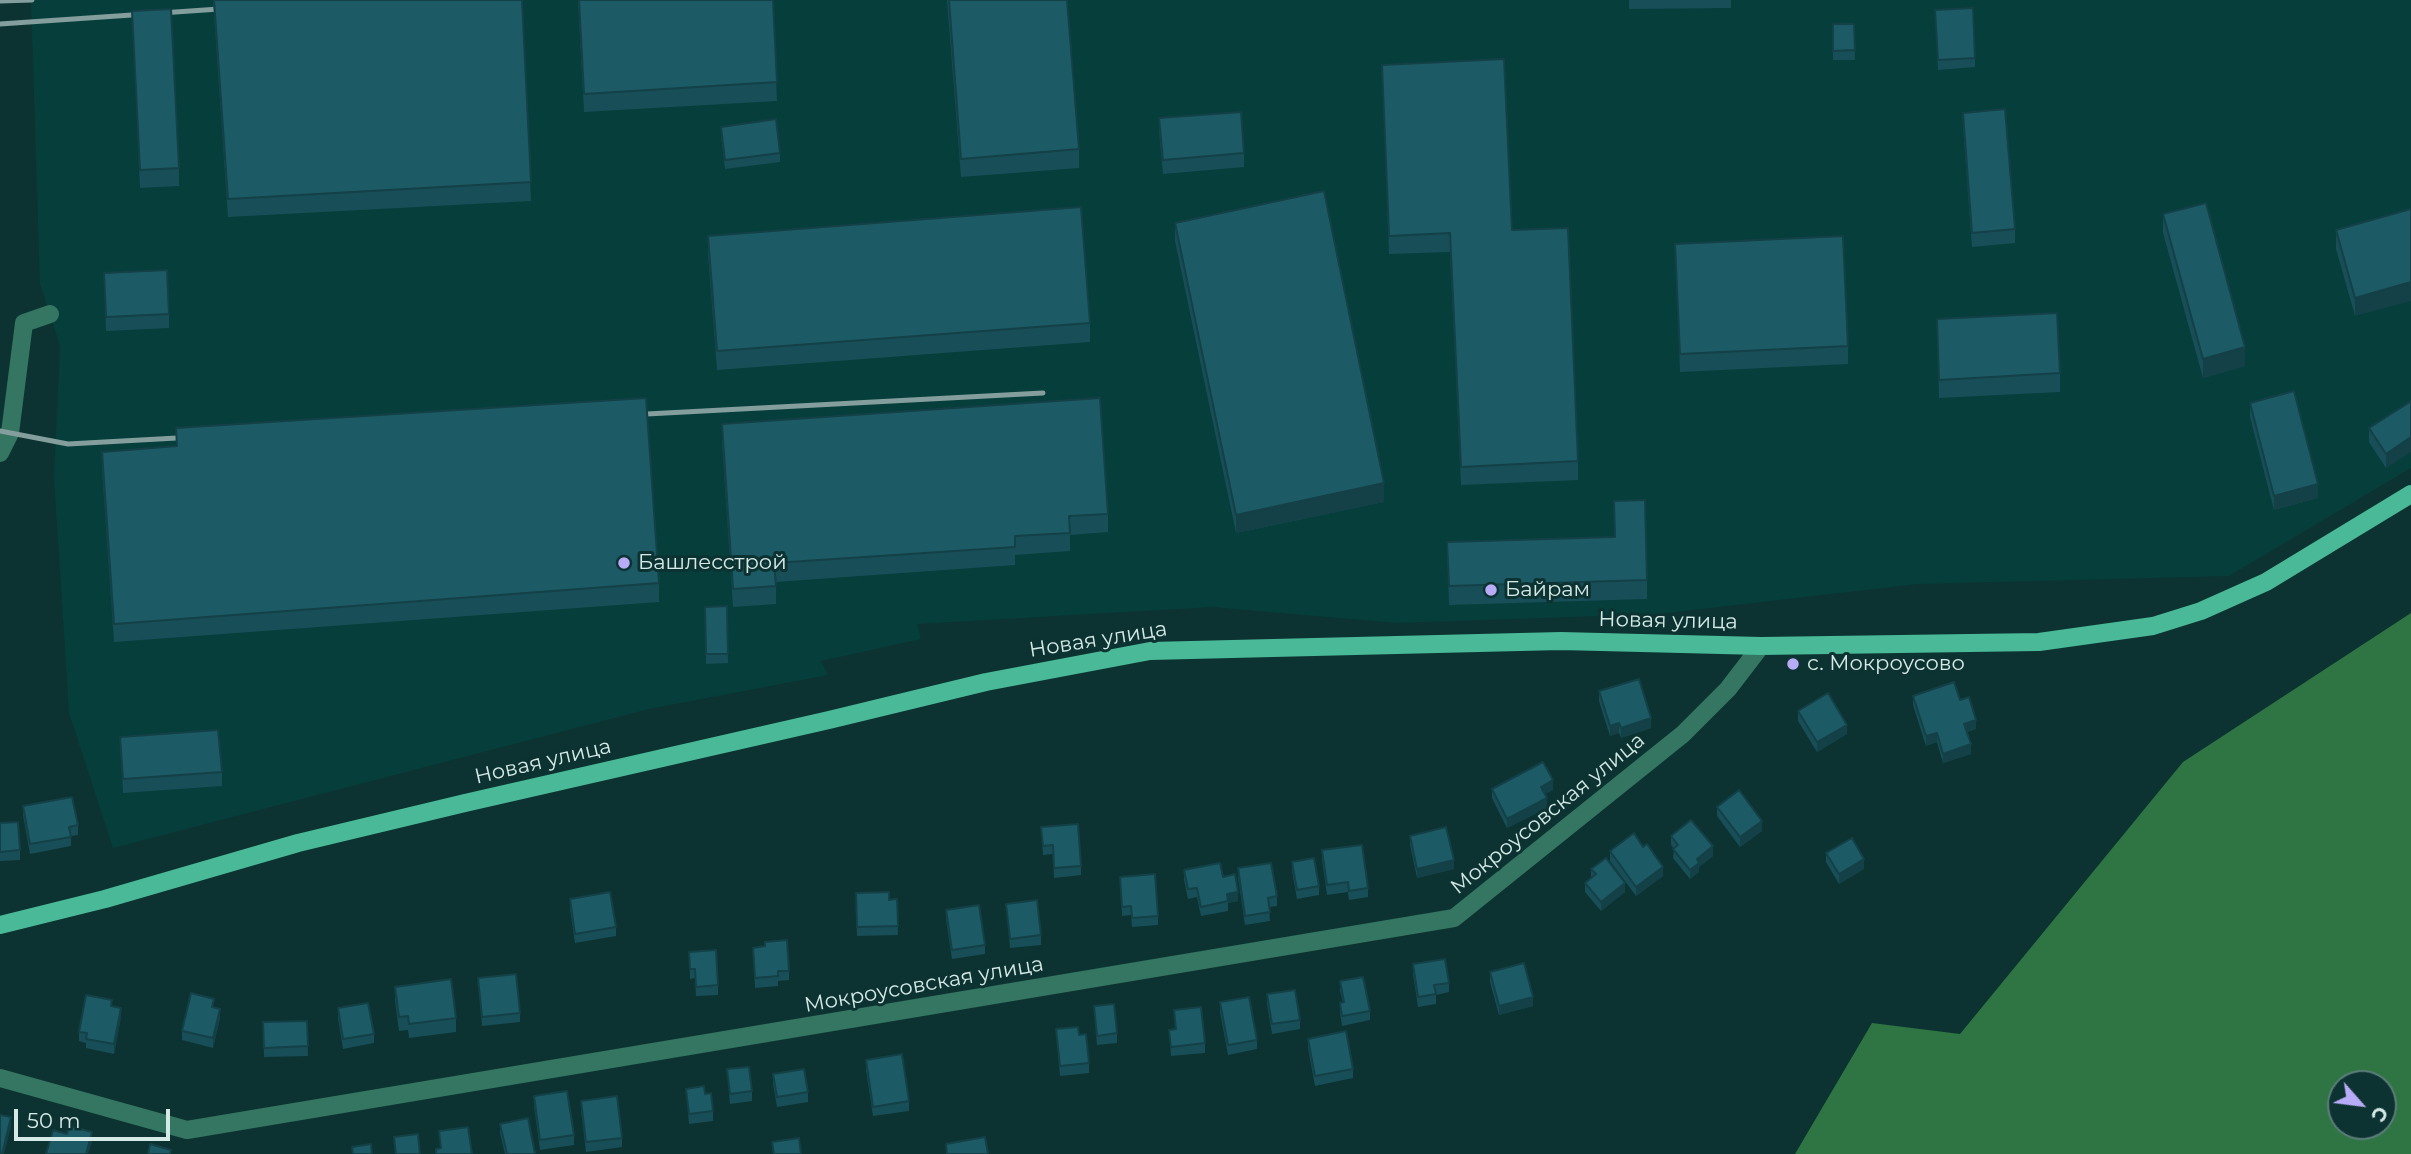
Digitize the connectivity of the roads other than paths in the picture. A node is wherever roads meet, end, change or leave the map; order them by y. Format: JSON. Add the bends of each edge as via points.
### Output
{"nodes":[{"id":1,"x":50,"y":314,"type":"dead end"},
{"id":2,"x":0,"y":453,"type":"edge"},
{"id":3,"x":2411,"y":494,"type":"edge"},
{"id":4,"x":1760,"y":646,"type":"junction"},
{"id":5,"x":0,"y":925,"type":"edge"},
{"id":6,"x":0,"y":1078,"type":"edge"}],
"edges":[{"from":1,"to":2,"type":"street","via":[[24,323],[10,433]]},
{"from":3,"to":4,"type":"main road","name":"Новая улица","via":[[2266,582],[2153,626],[2039,642]]},
{"from":4,"to":5,"type":"main road","name":"Новая улица","via":[[1561,641],[1150,651],[986,682],[466,803],[299,843]]},
{"from":4,"to":6,"type":"street","name":"Мокроусовская улица","via":[[1728,689],[1683,734],[1454,918],[187,1130]]}]}
